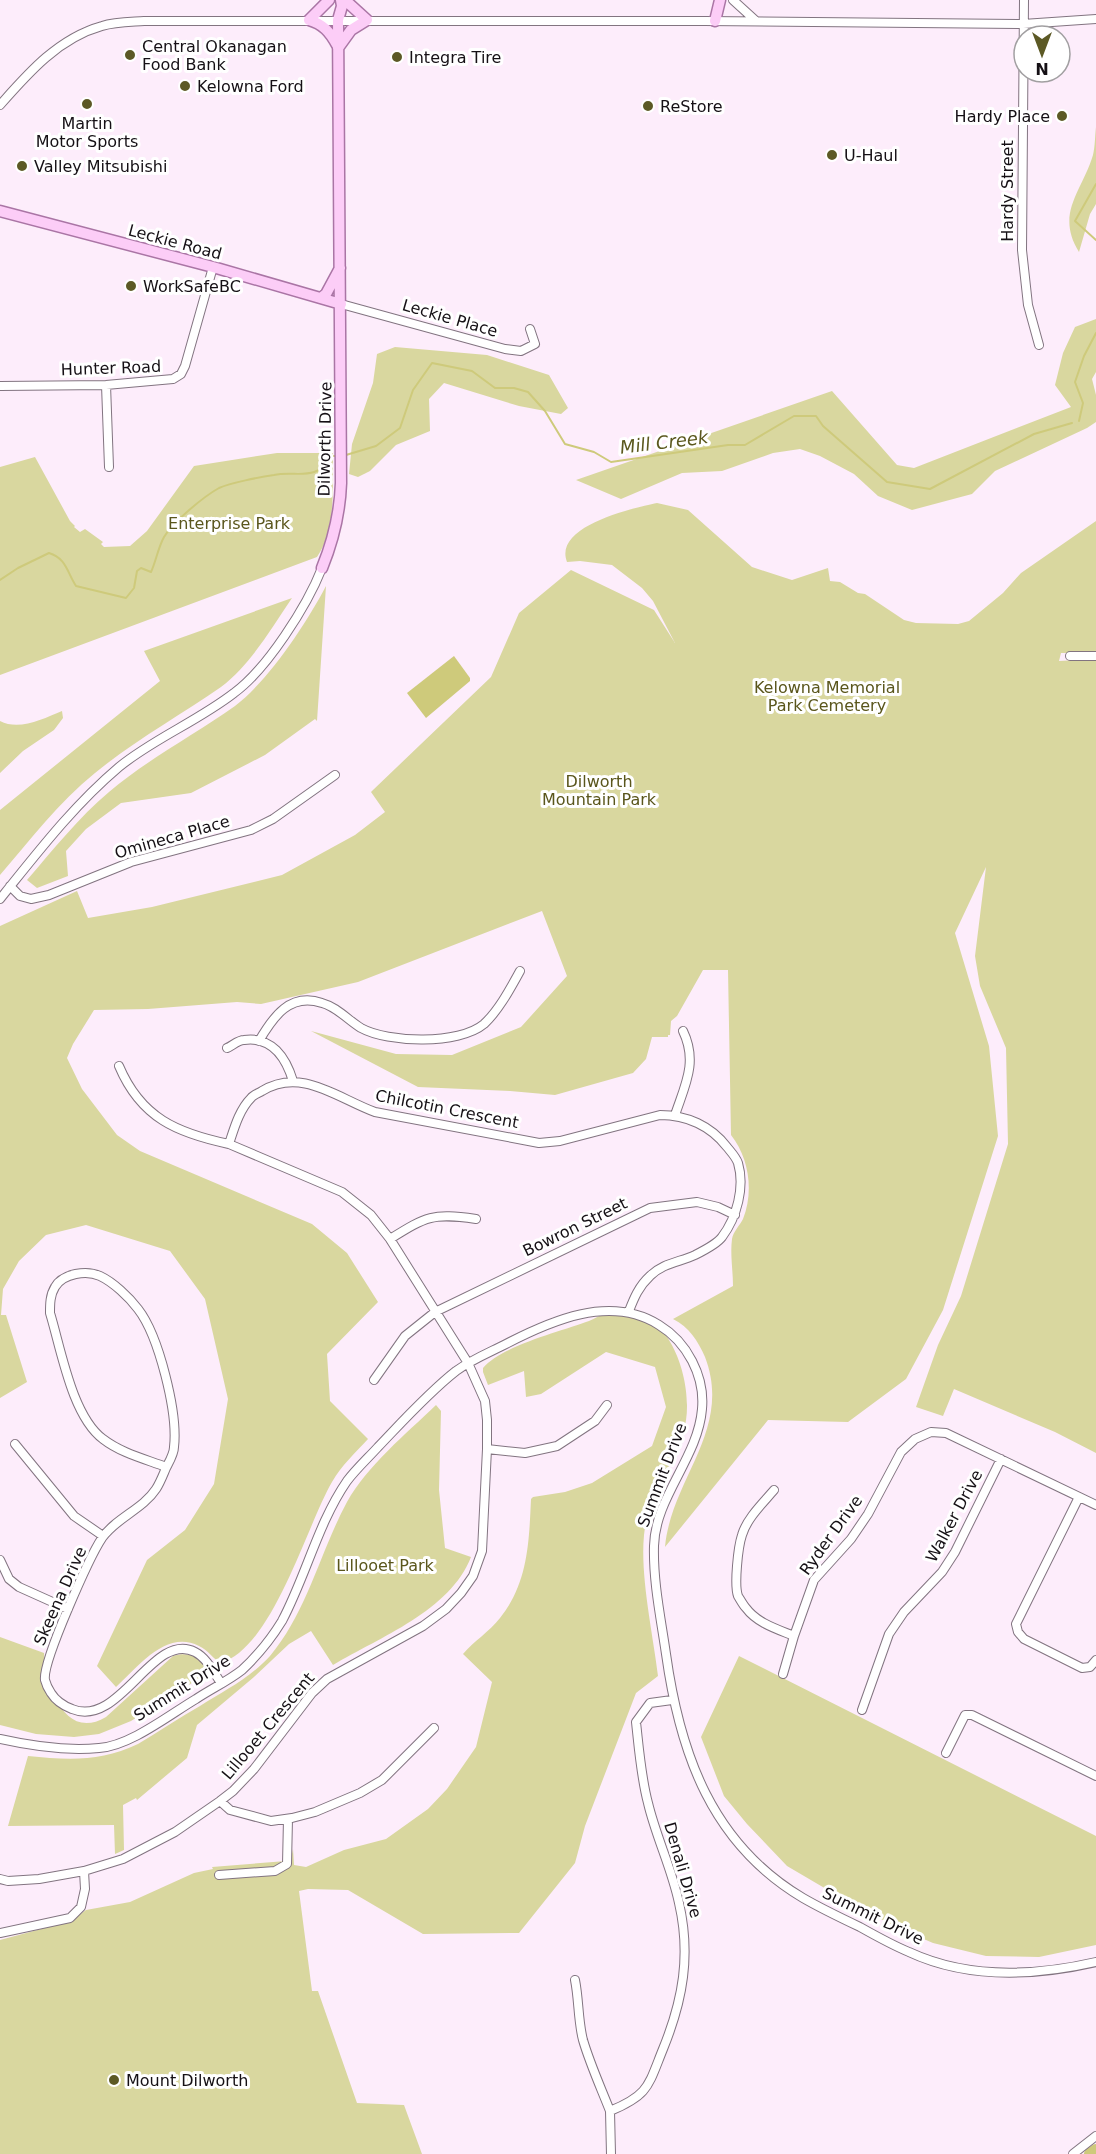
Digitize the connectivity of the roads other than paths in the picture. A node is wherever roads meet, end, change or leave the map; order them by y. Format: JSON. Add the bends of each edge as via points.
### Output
{"nodes":[{"id":1,"x":331,"y":0,"type":"edge"},
{"id":2,"x":341,"y":0,"type":"edge"},
{"id":3,"x":345,"y":0,"type":"edge"},
{"id":4,"x":720,"y":0,"type":"edge"},
{"id":5,"x":733,"y":0,"type":"edge"},
{"id":6,"x":1024,"y":0,"type":"edge"},
{"id":7,"x":1096,"y":19,"type":"edge"},
{"id":8,"x":309,"y":20,"type":"junction"},
{"id":9,"x":338,"y":20,"type":"junction"},
{"id":10,"x":368,"y":20,"type":"junction"},
{"id":11,"x":716,"y":21,"type":"junction"},
{"id":12,"x":757,"y":21,"type":"junction"},
{"id":13,"x":1023,"y":24,"type":"junction"},
{"id":14,"x":338,"y":48,"type":"junction"},
{"id":15,"x":1023,"y":84,"type":"edge"},
{"id":16,"x":0,"y":105,"type":"edge"},
{"id":17,"x":0,"y":211,"type":"edge"},
{"id":18,"x":213,"y":267,"type":"junction"},
{"id":19,"x":340,"y":267,"type":"junction"},
{"id":20,"x":321,"y":298,"type":"junction"},
{"id":21,"x":341,"y":304,"type":"junction"},
{"id":22,"x":530,"y":329,"type":"dead end"},
{"id":23,"x":1039,"y":345,"type":"dead end"},
{"id":24,"x":106,"y":385,"type":"junction"},
{"id":25,"x":0,"y":386,"type":"edge"},
{"id":26,"x":109,"y":467,"type":"dead end"},
{"id":27,"x":322,"y":568,"type":"joint"},
{"id":28,"x":1070,"y":656,"type":"dead end"},
{"id":29,"x":1096,"y":656,"type":"edge"},
{"id":30,"x":335,"y":775,"type":"dead end"},
{"id":31,"x":10,"y":886,"type":"junction"},
{"id":32,"x":0,"y":899,"type":"edge"},
{"id":33,"x":520,"y":971,"type":"dead end"},
{"id":34,"x":683,"y":1031,"type":"dead end"},
{"id":35,"x":259,"y":1041,"type":"junction"},
{"id":36,"x":227,"y":1048,"type":"dead end"},
{"id":37,"x":119,"y":1066,"type":"dead end"},
{"id":38,"x":293,"y":1081,"type":"junction"},
{"id":39,"x":675,"y":1114,"type":"junction"},
{"id":40,"x":229,"y":1144,"type":"junction"},
{"id":41,"x":735,"y":1215,"type":"junction"},
{"id":42,"x":476,"y":1219,"type":"dead end"},
{"id":43,"x":390,"y":1239,"type":"junction"},
{"id":44,"x":629,"y":1311,"type":"junction"},
{"id":45,"x":435,"y":1312,"type":"junction"},
{"id":46,"x":468,"y":1364,"type":"junction"},
{"id":47,"x":374,"y":1380,"type":"dead end"},
{"id":48,"x":607,"y":1405,"type":"dead end"},
{"id":49,"x":15,"y":1444,"type":"dead end"},
{"id":50,"x":487,"y":1449,"type":"junction"},
{"id":51,"x":1000,"y":1459,"type":"junction"},
{"id":52,"x":166,"y":1467,"type":"junction"},
{"id":53,"x":774,"y":1490,"type":"dead end"},
{"id":54,"x":1079,"y":1497,"type":"junction"},
{"id":55,"x":1096,"y":1505,"type":"edge"},
{"id":56,"x":103,"y":1536,"type":"junction"},
{"id":57,"x":0,"y":1560,"type":"edge"},
{"id":58,"x":68,"y":1609,"type":"junction"},
{"id":59,"x":794,"y":1636,"type":"junction"},
{"id":60,"x":1096,"y":1660,"type":"edge"},
{"id":61,"x":783,"y":1674,"type":"dead end"},
{"id":62,"x":221,"y":1683,"type":"junction"},
{"id":63,"x":672,"y":1700,"type":"junction"},
{"id":64,"x":862,"y":1710,"type":"dead end"},
{"id":65,"x":434,"y":1728,"type":"dead end"},
{"id":66,"x":0,"y":1738,"type":"edge"},
{"id":67,"x":946,"y":1753,"type":"dead end"},
{"id":68,"x":1096,"y":1776,"type":"edge"},
{"id":69,"x":220,"y":1801,"type":"junction"},
{"id":70,"x":288,"y":1819,"type":"junction"},
{"id":71,"x":84,"y":1871,"type":"junction"},
{"id":72,"x":219,"y":1875,"type":"dead end"},
{"id":73,"x":0,"y":1880,"type":"edge"},
{"id":74,"x":0,"y":1934,"type":"edge"},
{"id":75,"x":1096,"y":1962,"type":"edge"},
{"id":76,"x":575,"y":1980,"type":"dead end"},
{"id":77,"x":610,"y":2111,"type":"junction"},
{"id":78,"x":1096,"y":2136,"type":"edge"},
{"id":79,"x":611,"y":2154,"type":"edge"},
{"id":80,"x":1072,"y":2154,"type":"edge"}],
"edges":[{"from":1,"to":8,"type":"main road"},
{"from":1,"to":9,"type":"main road","name":"Dilworth Drive"},
{"from":2,"to":9,"type":"main road","name":"Dilworth Drive"},
{"from":3,"to":10,"type":"main road"},
{"from":4,"to":11,"type":"main road"},
{"from":5,"to":12,"type":"street"},
{"from":6,"to":13,"type":"street","name":"Hardy Street"},
{"from":7,"to":13,"type":"street"},
{"from":8,"to":9,"type":"street"},
{"from":8,"to":14,"type":"main road","via":[[327,30]]},
{"from":8,"to":16,"type":"street","via":[[144,21],[103,26],[71,38],[43,58]]},
{"from":9,"to":10,"type":"street"},
{"from":9,"to":14,"type":"main road","name":"Dilworth Drive"},
{"from":10,"to":11,"type":"street"},
{"from":10,"to":14,"type":"main road","via":[[351,30]]},
{"from":11,"to":12,"type":"street"},
{"from":12,"to":13,"type":"street"},
{"from":14,"to":19,"type":"main road","name":"Dilworth Drive"},
{"from":15,"to":23,"type":"street","name":"Hardy Street","via":[[1022,250],[1026,297]]},
{"from":17,"to":18,"type":"main road","name":"Leckie Road"},
{"from":18,"to":20,"type":"main road","name":"Leckie Road"},
{"from":18,"to":24,"type":"street","name":"Hunter Road","via":[[181,374],[161,382]]},
{"from":19,"to":20,"type":"main road"},
{"from":19,"to":21,"type":"main road","name":"Dilworth Drive"},
{"from":20,"to":21,"type":"main road","name":"Leckie Road"},
{"from":21,"to":22,"type":"street","name":"Leckie Place","via":[[505,349],[521,351],[535,344]]},
{"from":21,"to":27,"type":"main road","name":"Dilworth Drive","via":[[341,493]]},
{"from":24,"to":25,"type":"street","name":"Hunter Road"},
{"from":24,"to":26,"type":"street"},
{"from":27,"to":31,"type":"street","name":"Dilworth Drive","via":[[299,614],[254,676],[234,694],[122,765],[96,787]]},
{"from":28,"to":29,"type":"street"},
{"from":30,"to":31,"type":"street","name":"Omineca Place","via":[[251,830],[131,862],[49,895],[30,899]]},
{"from":31,"to":32,"type":"street","name":"Dilworth Drive"},
{"from":33,"to":35,"type":"street","via":[[483,1025],[457,1036],[405,1040],[386,1037],[362,1028],[322,1002],[300,1001],[284,1007]]},
{"from":34,"to":39,"type":"street","via":[[690,1046],[691,1065]]},
{"from":35,"to":36,"type":"street","via":[[242,1040]]},
{"from":35,"to":38,"type":"street","via":[[276,1048],[288,1063]]},
{"from":37,"to":40,"type":"street","via":[[127,1086],[154,1115],[173,1128]]},
{"from":38,"to":39,"type":"street","name":"Chilcotin Crescent","via":[[311,1084],[375,1112],[539,1143],[660,1114]]},
{"from":38,"to":40,"type":"street","via":[[280,1082],[250,1098]]},
{"from":39,"to":41,"type":"street","via":[[717,1134],[738,1161],[741,1192]]},
{"from":40,"to":43,"type":"street","via":[[342,1192],[371,1215]]},
{"from":41,"to":44,"type":"street","via":[[721,1239],[650,1275],[636,1292]]},
{"from":41,"to":45,"type":"street","name":"Bowron Street","via":[[697,1202],[650,1208]]},
{"from":42,"to":43,"type":"street","via":[[423,1219]]},
{"from":43,"to":45,"type":"street"},
{"from":44,"to":46,"type":"street","name":"Summit Drive","via":[[599,1311],[561,1320],[480,1355]]},
{"from":44,"to":63,"type":"street","name":"Summit Drive","via":[[660,1325],[687,1350],[698,1375],[702,1409],[695,1436],[660,1513],[654,1540],[654,1573]]},
{"from":45,"to":46,"type":"street"},
{"from":45,"to":47,"type":"street","name":"Bowron Street","via":[[405,1336]]},
{"from":46,"to":50,"type":"street","name":"Lillooet Crescent","via":[[485,1401]]},
{"from":46,"to":62,"type":"street","name":"Summit Drive","via":[[454,1373],[348,1479],[281,1621],[260,1653]]},
{"from":48,"to":50,"type":"street","via":[[595,1421],[557,1446],[525,1453]]},
{"from":49,"to":56,"type":"street","via":[[74,1516]]},
{"from":50,"to":69,"type":"street","name":"Lillooet Crescent","via":[[482,1551],[473,1576],[446,1609],[423,1626],[327,1679],[254,1769]]},
{"from":51,"to":54,"type":"street"},
{"from":51,"to":59,"type":"street","name":"Ryder Drive","via":[[946,1434],[931,1432],[915,1439],[901,1452],[851,1539],[814,1580]]},
{"from":51,"to":64,"type":"street","name":"Walker Drive","via":[[955,1552],[889,1634]]},
{"from":52,"to":52,"type":"street","name":"Skeena Drive","via":[[174,1450],[175,1428],[149,1327],[137,1308],[102,1277],[89,1272],[68,1276],[56,1285],[50,1297],[50,1313],[81,1413],[102,1439]]},
{"from":52,"to":56,"type":"street","name":"Skeena Drive","via":[[156,1489]]},
{"from":53,"to":59,"type":"street","via":[[741,1536],[738,1594],[754,1616]]},
{"from":54,"to":55,"type":"street"},
{"from":54,"to":60,"type":"street","via":[[1016,1623],[1024,1639],[1082,1668],[1090,1667]]},
{"from":56,"to":58,"type":"street","name":"Skeena Drive"},
{"from":57,"to":58,"type":"street","via":[[9,1579],[19,1587]]},
{"from":58,"to":62,"type":"street","name":"Skeena Drive","via":[[49,1657],[45,1681],[63,1705],[91,1712],[109,1704],[162,1656],[178,1649],[195,1651]]},
{"from":59,"to":61,"type":"street","name":"Ryder Drive"},
{"from":62,"to":66,"type":"street","name":"Summit Drive","via":[[128,1740],[103,1749],[35,1745]]},
{"from":63,"to":75,"type":"street","name":"Summit Drive","via":[[704,1793],[732,1835],[761,1867],[801,1897],[912,1954],[953,1967],[996,1973],[1035,1972]]},
{"from":63,"to":77,"type":"street","name":"Denali Drive","via":[[650,1703],[636,1722],[647,1802],[679,1902],[686,1941],[683,1989],[647,2089],[632,2102]]},
{"from":65,"to":70,"type":"street","via":[[382,1780],[315,1812]]},
{"from":67,"to":68,"type":"street","via":[[965,1715],[972,1715]]},
{"from":69,"to":70,"type":"street","via":[[230,1810],[248,1816],[271,1821]]},
{"from":69,"to":71,"type":"street","name":"Lillooet Crescent","via":[[149,1846]]},
{"from":70,"to":72,"type":"street","via":[[287,1864],[275,1871]]},
{"from":71,"to":73,"type":"street","name":"Lillooet Crescent"},
{"from":71,"to":74,"type":"street","via":[[81,1907],[70,1918]]},
{"from":76,"to":77,"type":"street","via":[[584,2042]]},
{"from":77,"to":79,"type":"street"},
{"from":78,"to":80,"type":"street"}]}
